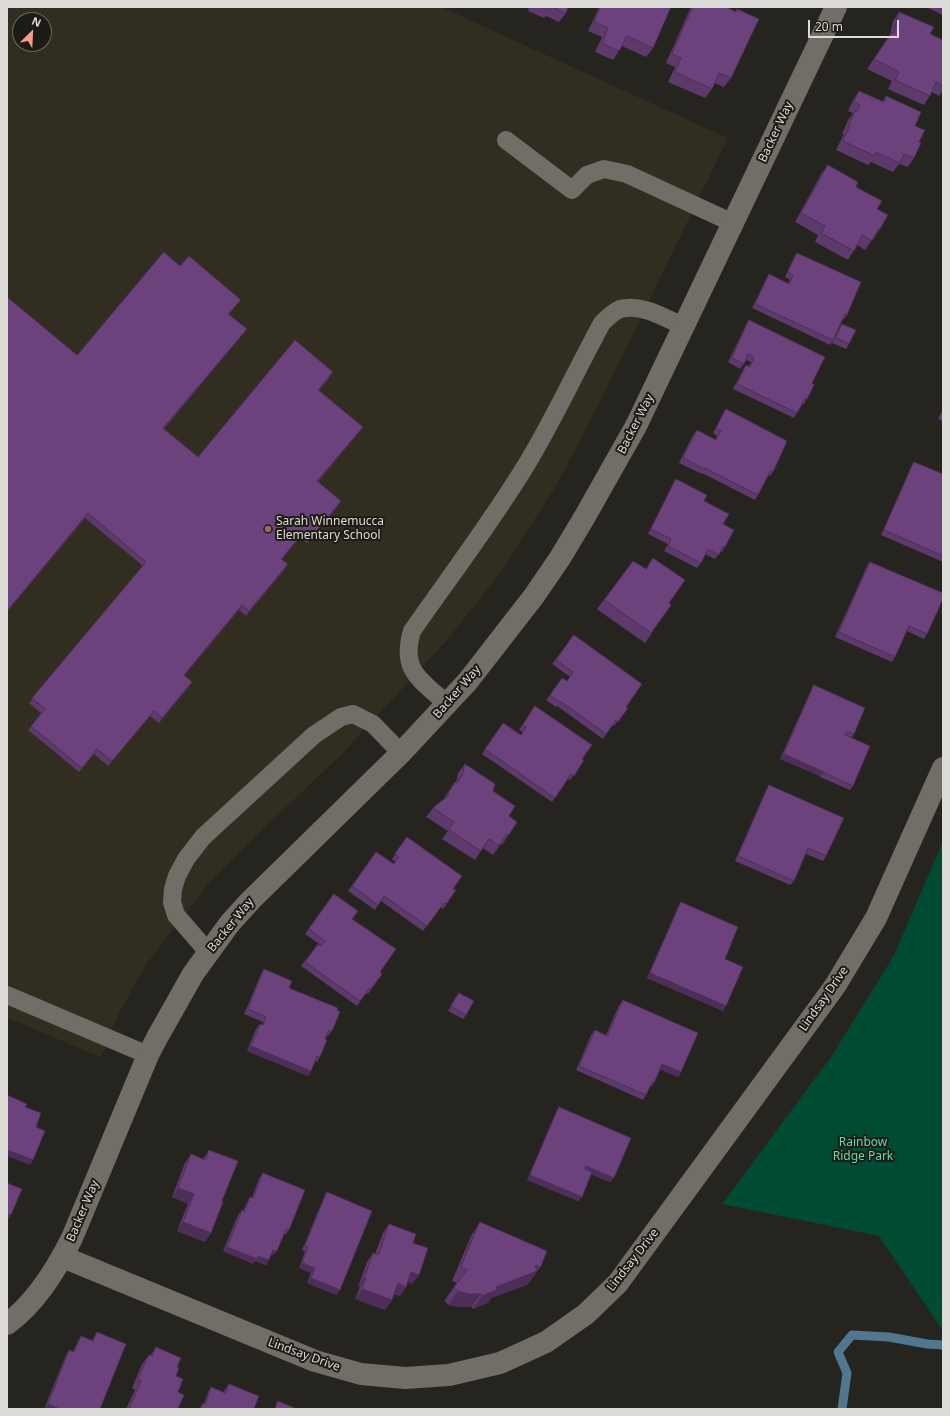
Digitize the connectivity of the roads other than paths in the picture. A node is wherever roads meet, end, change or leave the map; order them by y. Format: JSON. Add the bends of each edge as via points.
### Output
{"nodes":[{"id":1,"x":836,"y":7,"type":"edge"},
{"id":2,"x":506,"y":140,"type":"dead end"},
{"id":3,"x":733,"y":224,"type":"junction"},
{"id":4,"x":684,"y":326,"type":"junction"},
{"id":5,"x":447,"y":704,"type":"junction"},
{"id":6,"x":401,"y":753,"type":"junction"},
{"id":7,"x":943,"y":768,"type":"edge"},
{"id":8,"x":208,"y":952,"type":"junction"},
{"id":9,"x":7,"y":995,"type":"edge"},
{"id":10,"x":148,"y":1055,"type":"junction"},
{"id":11,"x":62,"y":1257,"type":"junction"},
{"id":12,"x":7,"y":1324,"type":"edge"}],
"edges":[{"from":1,"to":3,"type":"street","name":"Backer Way"},
{"from":2,"to":3,"type":"lane","via":[[572,190],[587,175],[604,169],[627,174]]},
{"from":3,"to":4,"type":"street","name":"Backer Way"},
{"from":4,"to":5,"type":"street","name":"Backer Way","via":[[636,426],[560,558],[500,641]]},
{"from":4,"to":5,"type":"lane","via":[[648,311],[632,308],[611,314],[602,323],[552,420],[502,504],[412,631],[408,645],[408,660],[415,674]]},
{"from":5,"to":6,"type":"street","name":"Backer Way"},
{"from":6,"to":8,"type":"street","name":"Backer Way","via":[[256,895]]},
{"from":6,"to":8,"type":"lane","via":[[372,724],[353,714],[341,717],[314,736],[203,837],[177,876],[172,902],[176,915]]},
{"from":7,"to":11,"type":"street","name":"Lindsay Drive","via":[[876,918],[835,986],[618,1283],[586,1314],[546,1342],[500,1363],[449,1375],[405,1378],[361,1374],[316,1361]]},
{"from":8,"to":10,"type":"street","name":"Backer Way","via":[[175,1004]]},
{"from":9,"to":10,"type":"lane"},
{"from":10,"to":11,"type":"street","name":"Backer Way"},
{"from":11,"to":12,"type":"street","name":"Backer Way","via":[[26,1308]]}]}
